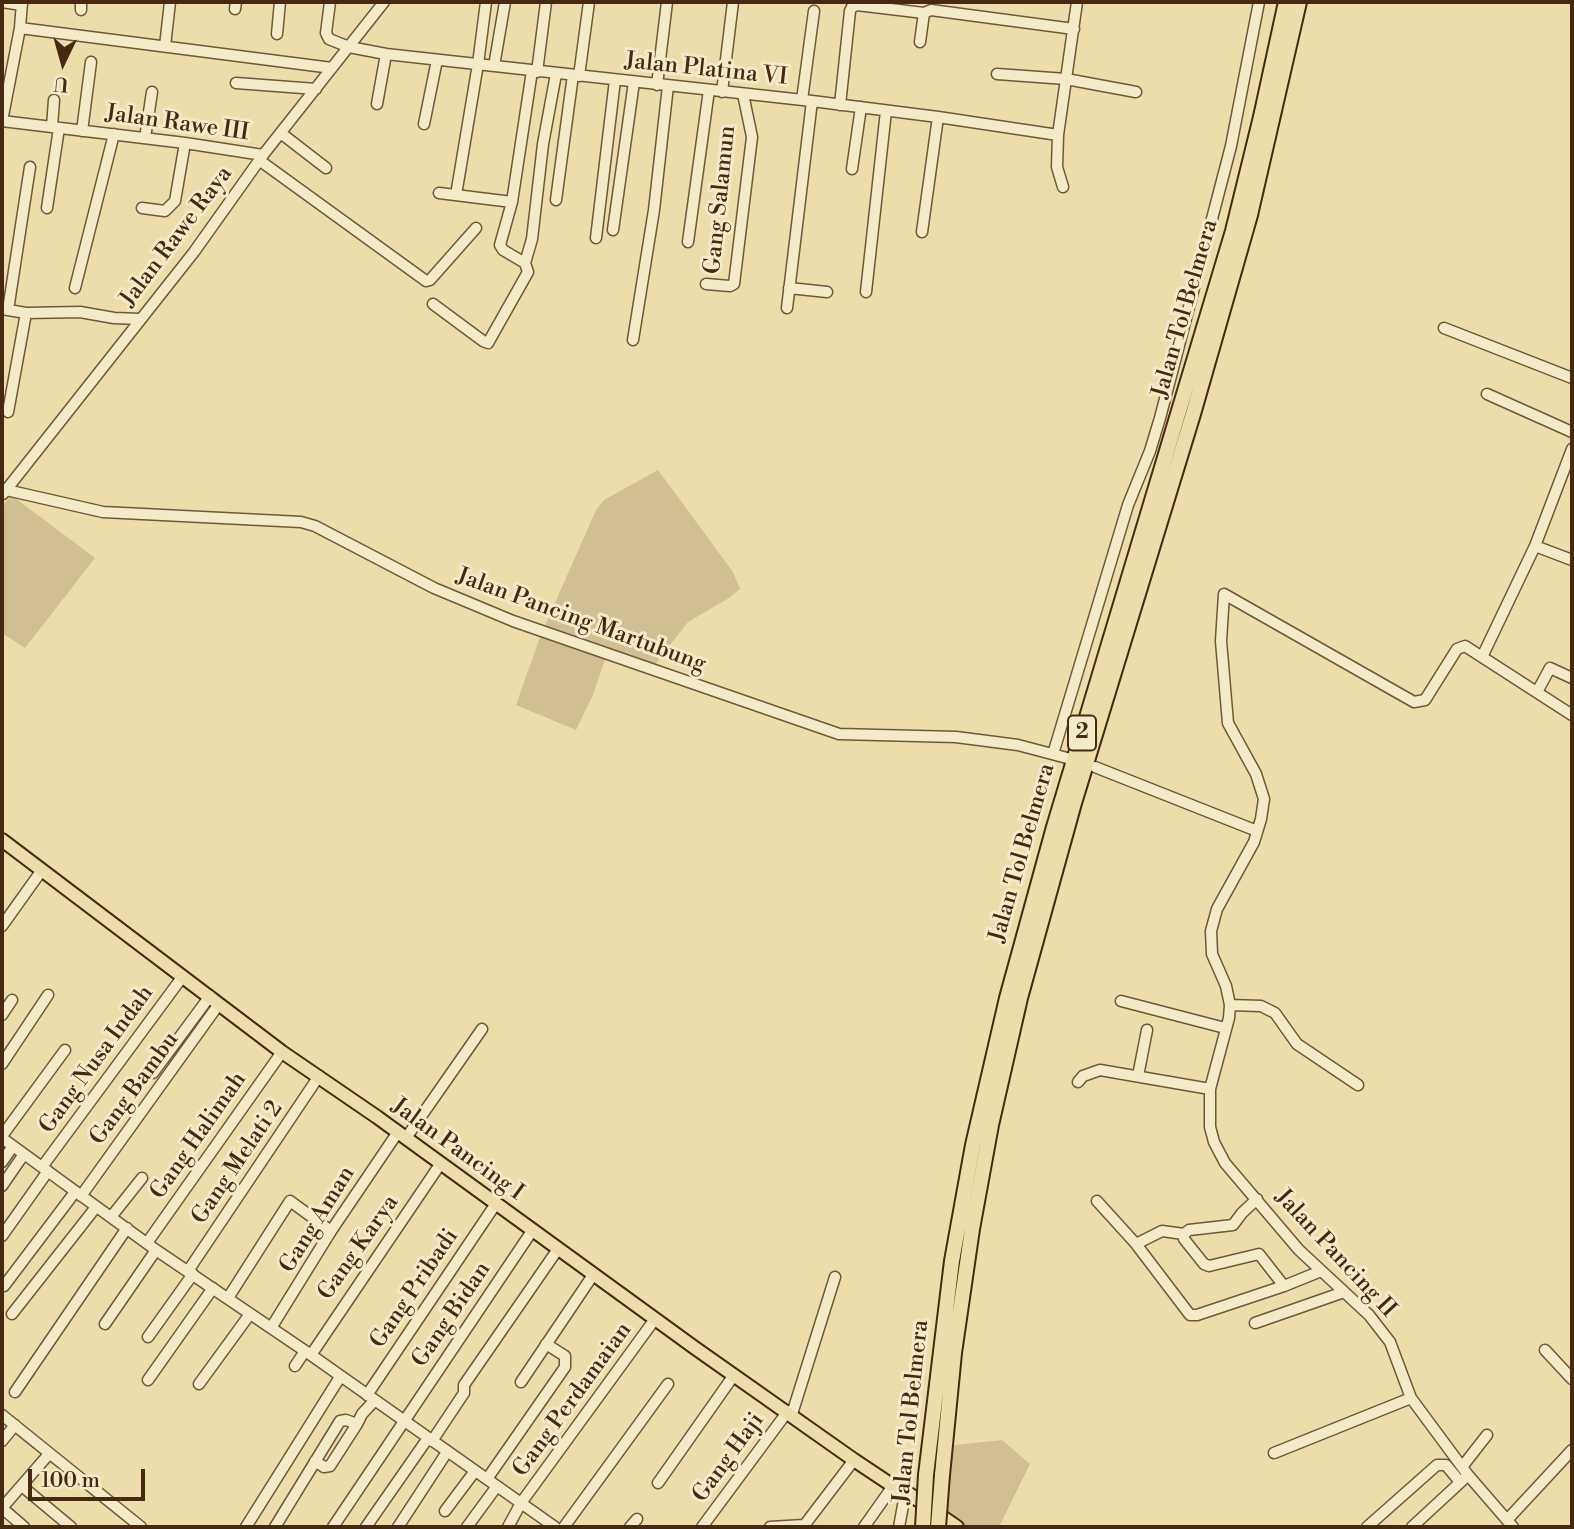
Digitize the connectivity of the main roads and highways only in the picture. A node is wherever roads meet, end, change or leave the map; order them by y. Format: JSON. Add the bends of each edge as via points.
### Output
{"nodes":[{"id":1,"x":1286,"y":2,"type":"edge"},
{"id":2,"x":1299,"y":2,"type":"edge"},
{"id":3,"x":2,"y":840,"type":"edge"},
{"id":4,"x":893,"y":1486,"type":"junction"},
{"id":5,"x":923,"y":1527,"type":"edge"},
{"id":6,"x":940,"y":1527,"type":"edge"},
{"id":7,"x":957,"y":1527,"type":"edge"}],
"edges":[{"from":1,"to":5,"type":"highway","name":"Jalan Tol Belmera","number":"2","bridge":true,"via":[[1253,153],[1208,319],[1054,827],[972,1145],[954,1250]]},
{"from":2,"to":6,"type":"highway","name":"Jalan Tol Belmera","number":"2","bridge":true,"via":[[1250,215],[1074,803],[991,1125],[954,1353]]},
{"from":3,"to":4,"type":"main road","name":"Jalan Pancing I","via":[[282,1052]]},
{"from":4,"to":6,"type":"main road","name":"Jalan Pancing I"},
{"from":4,"to":7,"type":"main road","name":"Jalan Pancing I"}]}
